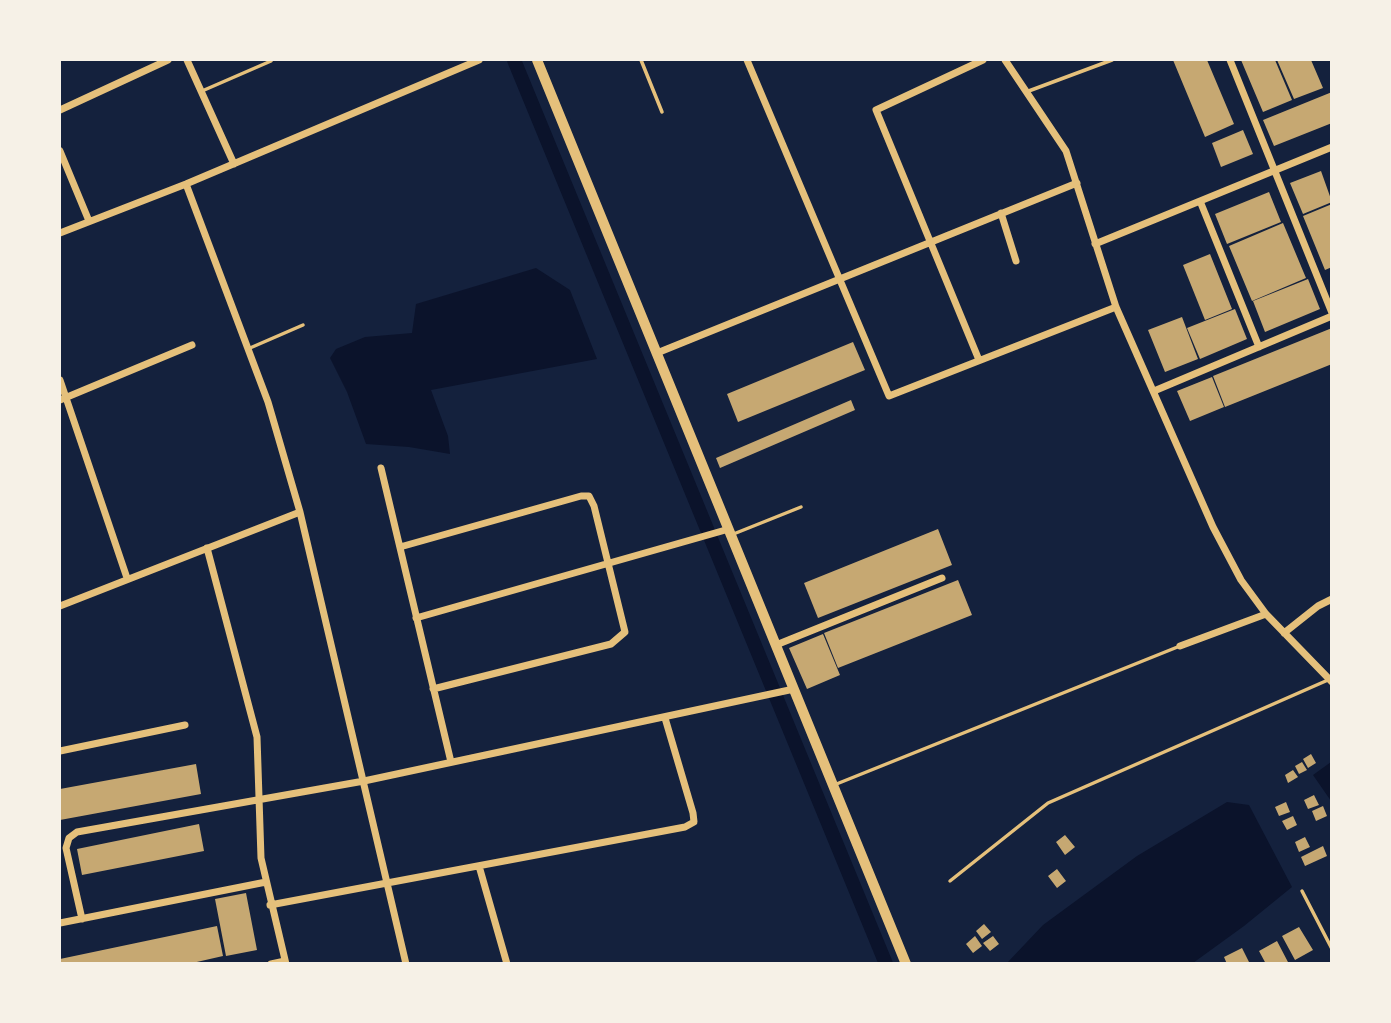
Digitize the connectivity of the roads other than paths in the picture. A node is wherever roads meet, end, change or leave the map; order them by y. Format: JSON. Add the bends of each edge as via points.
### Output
{"nodes":[{"id":1,"x":168,"y":60,"type":"edge"},
{"id":2,"x":187,"y":60,"type":"edge"},
{"id":3,"x":479,"y":60,"type":"edge"},
{"id":4,"x":537,"y":60,"type":"edge"},
{"id":5,"x":641,"y":60,"type":"edge"},
{"id":6,"x":747,"y":60,"type":"edge"},
{"id":7,"x":983,"y":60,"type":"edge"},
{"id":8,"x":1005,"y":60,"type":"edge"},
{"id":9,"x":1112,"y":60,"type":"edge"},
{"id":10,"x":1230,"y":60,"type":"edge"},
{"id":11,"x":271,"y":61,"type":"edge"},
{"id":12,"x":202,"y":91,"type":"junction"},
{"id":13,"x":1024,"y":93,"type":"junction"},
{"id":14,"x":60,"y":110,"type":"edge"},
{"id":15,"x":662,"y":112,"type":"dead end"},
{"id":16,"x":1332,"y":147,"type":"edge"},
{"id":17,"x":60,"y":150,"type":"edge"},
{"id":18,"x":234,"y":164,"type":"junction"},
{"id":19,"x":1275,"y":170,"type":"junction"},
{"id":20,"x":1077,"y":183,"type":"junction"},
{"id":21,"x":186,"y":184,"type":"junction"},
{"id":22,"x":1200,"y":201,"type":"junction"},
{"id":23,"x":1001,"y":214,"type":"junction"},
{"id":24,"x":89,"y":221,"type":"junction"},
{"id":25,"x":60,"y":233,"type":"edge"},
{"id":26,"x":928,"y":244,"type":"junction"},
{"id":27,"x":1095,"y":244,"type":"junction"},
{"id":28,"x":1016,"y":261,"type":"dead end"},
{"id":29,"x":840,"y":279,"type":"junction"},
{"id":30,"x":1116,"y":307,"type":"junction"},
{"id":31,"x":1332,"y":314,"type":"edge"},
{"id":32,"x":303,"y":325,"type":"dead end"},
{"id":33,"x":192,"y":345,"type":"dead end"},
{"id":34,"x":1259,"y":347,"type":"junction"},
{"id":35,"x":248,"y":349,"type":"junction"},
{"id":36,"x":657,"y":353,"type":"junction"},
{"id":37,"x":979,"y":360,"type":"junction"},
{"id":38,"x":60,"y":380,"type":"edge"},
{"id":39,"x":1154,"y":390,"type":"junction"},
{"id":40,"x":63,"y":398,"type":"edge"},
{"id":41,"x":381,"y":468,"type":"dead end"},
{"id":42,"x":801,"y":507,"type":"dead end"},
{"id":43,"x":300,"y":512,"type":"junction"},
{"id":44,"x":727,"y":532,"type":"junction"},
{"id":45,"x":400,"y":547,"type":"junction"},
{"id":46,"x":207,"y":548,"type":"junction"},
{"id":47,"x":609,"y":564,"type":"junction"},
{"id":48,"x":127,"y":578,"type":"junction"},
{"id":49,"x":942,"y":578,"type":"dead end"},
{"id":50,"x":1332,"y":599,"type":"edge"},
{"id":51,"x":60,"y":606,"type":"edge"},
{"id":52,"x":1266,"y":614,"type":"junction"},
{"id":53,"x":416,"y":618,"type":"junction"},
{"id":54,"x":1284,"y":633,"type":"junction"},
{"id":55,"x":776,"y":645,"type":"junction"},
{"id":56,"x":1180,"y":646,"type":"joint"},
{"id":57,"x":1330,"y":681,"type":"edge"},
{"id":58,"x":433,"y":689,"type":"junction"},
{"id":59,"x":794,"y":689,"type":"junction"},
{"id":60,"x":665,"y":718,"type":"junction"},
{"id":61,"x":185,"y":725,"type":"dead end"},
{"id":62,"x":60,"y":751,"type":"edge"},
{"id":63,"x":451,"y":762,"type":"junction"},
{"id":64,"x":364,"y":781,"type":"junction"},
{"id":65,"x":834,"y":785,"type":"junction"},
{"id":66,"x":258,"y":800,"type":"junction"},
{"id":67,"x":479,"y":866,"type":"junction"},
{"id":68,"x":950,"y":881,"type":"dead end"},
{"id":69,"x":266,"y":882,"type":"junction"},
{"id":70,"x":388,"y":884,"type":"junction"},
{"id":71,"x":1302,"y":891,"type":"dead end"},
{"id":72,"x":270,"y":905,"type":"junction"},
{"id":73,"x":82,"y":919,"type":"junction"},
{"id":74,"x":60,"y":923,"type":"edge"},
{"id":75,"x":1332,"y":949,"type":"edge"},
{"id":76,"x":285,"y":962,"type":"edge"},
{"id":77,"x":271,"y":964,"type":"edge"},
{"id":78,"x":406,"y":964,"type":"edge"},
{"id":79,"x":507,"y":964,"type":"edge"},
{"id":80,"x":906,"y":964,"type":"edge"}],
"edges":[{"from":1,"to":14,"type":"street"},
{"from":2,"to":12,"type":"street"},
{"from":3,"to":18,"type":"street"},
{"from":4,"to":36,"type":"street"},
{"from":5,"to":15,"type":"lane"},
{"from":6,"to":29,"type":"street"},
{"from":7,"to":26,"type":"street","via":[[876,110]]},
{"from":8,"to":13,"type":"street"},
{"from":9,"to":13,"type":"lane"},
{"from":10,"to":19,"type":"street"},
{"from":11,"to":12,"type":"lane"},
{"from":12,"to":18,"type":"street"},
{"from":13,"to":20,"type":"street","via":[[1066,151]]},
{"from":16,"to":19,"type":"street"},
{"from":17,"to":24,"type":"street"},
{"from":18,"to":21,"type":"street"},
{"from":19,"to":22,"type":"street"},
{"from":19,"to":31,"type":"street"},
{"from":20,"to":23,"type":"street"},
{"from":20,"to":27,"type":"street"},
{"from":21,"to":24,"type":"street"},
{"from":21,"to":35,"type":"street"},
{"from":22,"to":27,"type":"street"},
{"from":22,"to":34,"type":"street"},
{"from":23,"to":26,"type":"street"},
{"from":23,"to":28,"type":"street"},
{"from":24,"to":25,"type":"street"},
{"from":26,"to":29,"type":"street"},
{"from":26,"to":37,"type":"street"},
{"from":27,"to":30,"type":"street"},
{"from":29,"to":36,"type":"street"},
{"from":29,"to":37,"type":"street","via":[[889,396]]},
{"from":30,"to":37,"type":"street"},
{"from":30,"to":39,"type":"street"},
{"from":31,"to":34,"type":"street"},
{"from":32,"to":35,"type":"lane"},
{"from":33,"to":40,"type":"street"},
{"from":34,"to":39,"type":"street"},
{"from":35,"to":43,"type":"street"},
{"from":36,"to":44,"type":"street"},
{"from":38,"to":40,"type":"street"},
{"from":39,"to":52,"type":"street","via":[[1213,527],[1241,580]]},
{"from":40,"to":48,"type":"street"},
{"from":41,"to":45,"type":"street"},
{"from":42,"to":44,"type":"lane"},
{"from":43,"to":46,"type":"street"},
{"from":43,"to":64,"type":"street"},
{"from":44,"to":47,"type":"street"},
{"from":44,"to":55,"type":"street"},
{"from":45,"to":47,"type":"street","via":[[589,496]]},
{"from":45,"to":53,"type":"street"},
{"from":46,"to":48,"type":"street"},
{"from":46,"to":66,"type":"street","via":[[257,737]]},
{"from":47,"to":53,"type":"street"},
{"from":47,"to":58,"type":"street","via":[[625,632],[619,641]]},
{"from":48,"to":51,"type":"street"},
{"from":49,"to":55,"type":"street"},
{"from":50,"to":54,"type":"street"},
{"from":52,"to":54,"type":"street"},
{"from":52,"to":56,"type":"street"},
{"from":53,"to":58,"type":"street"},
{"from":54,"to":57,"type":"street"},
{"from":55,"to":59,"type":"street"},
{"from":56,"to":65,"type":"lane"},
{"from":57,"to":68,"type":"lane","via":[[1048,803]]},
{"from":58,"to":63,"type":"street"},
{"from":59,"to":60,"type":"street"},
{"from":59,"to":65,"type":"street"},
{"from":60,"to":63,"type":"street"},
{"from":60,"to":67,"type":"street","via":[[694,822]]},
{"from":61,"to":62,"type":"street"},
{"from":63,"to":64,"type":"street"},
{"from":64,"to":66,"type":"street"},
{"from":64,"to":70,"type":"street"},
{"from":65,"to":80,"type":"street"},
{"from":66,"to":69,"type":"street"},
{"from":66,"to":73,"type":"street","via":[[77,832],[66,848]]},
{"from":67,"to":70,"type":"street"},
{"from":67,"to":79,"type":"street"},
{"from":69,"to":72,"type":"street"},
{"from":69,"to":73,"type":"street"},
{"from":70,"to":72,"type":"street"},
{"from":70,"to":78,"type":"street"},
{"from":71,"to":75,"type":"lane"},
{"from":72,"to":76,"type":"street"},
{"from":73,"to":74,"type":"street"},
{"from":76,"to":77,"type":"street"}]}
